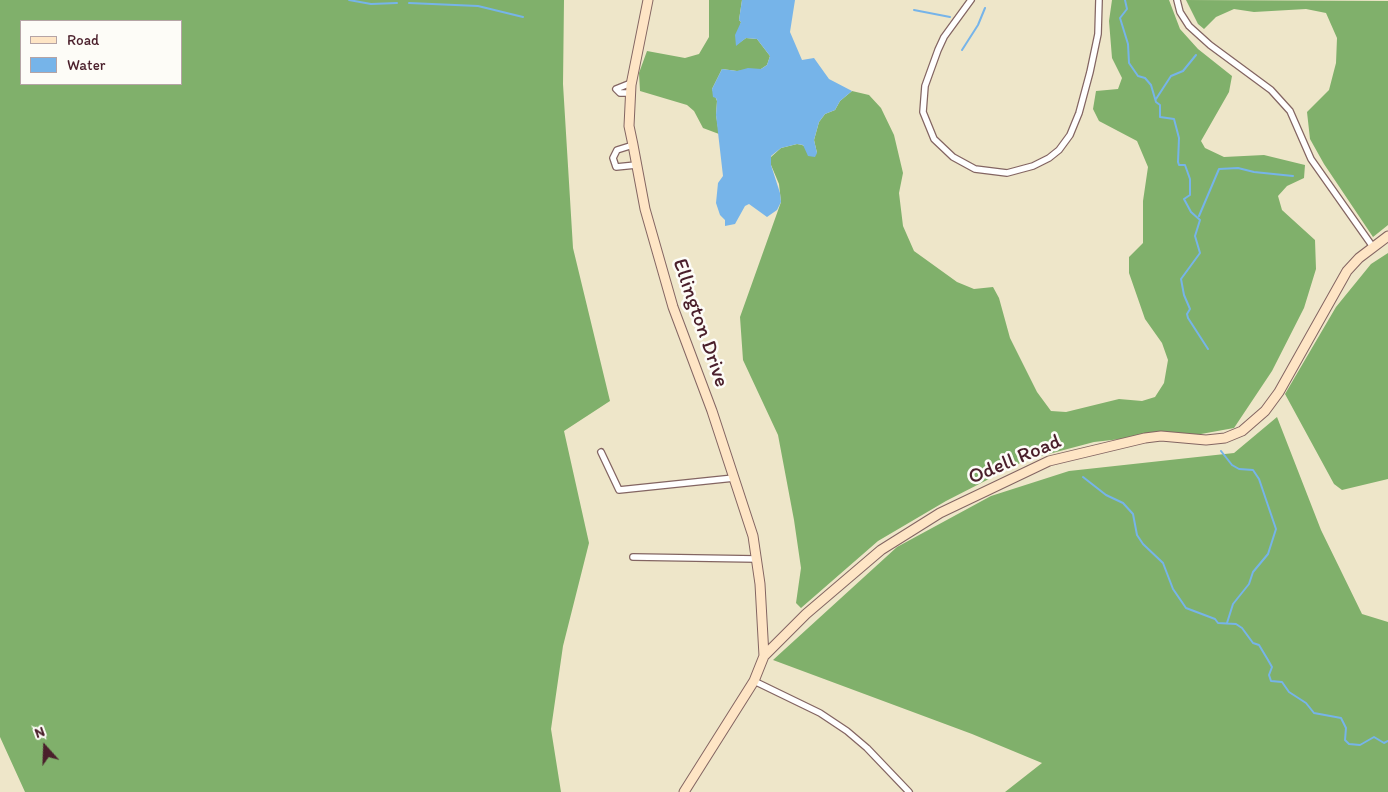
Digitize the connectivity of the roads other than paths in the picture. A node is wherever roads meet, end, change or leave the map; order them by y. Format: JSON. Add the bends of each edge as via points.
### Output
{"nodes":[{"id":1,"x":648,"y":0,"type":"edge"},
{"id":2,"x":971,"y":0,"type":"edge"},
{"id":3,"x":1099,"y":0,"type":"edge"},
{"id":4,"x":1177,"y":0,"type":"edge"},
{"id":5,"x":631,"y":83,"type":"junction"},
{"id":6,"x":631,"y":93,"type":"junction"},
{"id":7,"x":633,"y":145,"type":"junction"},
{"id":8,"x":636,"y":165,"type":"junction"},
{"id":9,"x":1388,"y":236,"type":"edge"},
{"id":10,"x":1373,"y":247,"type":"junction"},
{"id":11,"x":602,"y":452,"type":"dead end"},
{"id":12,"x":734,"y":478,"type":"junction"},
{"id":13,"x":633,"y":557,"type":"dead end"},
{"id":14,"x":757,"y":559,"type":"junction"},
{"id":15,"x":764,"y":656,"type":"junction"},
{"id":16,"x":754,"y":681,"type":"junction"},
{"id":17,"x":684,"y":792,"type":"edge"},
{"id":18,"x":909,"y":792,"type":"edge"}],
"edges":[{"from":1,"to":5,"type":"street","name":"Ellington Drive"},
{"from":2,"to":3,"type":"street","via":[[938,50],[925,86],[923,112],[931,135],[949,154],[975,169],[1007,173],[1049,158],[1070,135],[1090,72],[1098,34]]},
{"from":4,"to":10,"type":"street","via":[[1189,26],[1271,90],[1290,110],[1311,159]]},
{"from":5,"to":6,"type":"street","name":"Ellington Drive"},
{"from":5,"to":6,"type":"street","via":[[616,89]]},
{"from":6,"to":7,"type":"street","name":"Ellington Drive","via":[[629,126]]},
{"from":7,"to":8,"type":"street","name":"Ellington Drive"},
{"from":7,"to":8,"type":"street","via":[[617,150],[614,158],[616,167]]},
{"from":8,"to":12,"type":"street","name":"Ellington Drive","via":[[673,307]]},
{"from":9,"to":10,"type":"street","name":"Odell Road"},
{"from":10,"to":15,"type":"street","name":"Odell Road","via":[[1348,271],[1270,404],[1242,431],[1225,438],[1206,440],[1162,436],[1146,438],[1077,453],[1031,468],[940,513],[889,545],[813,608]]},
{"from":11,"to":12,"type":"street","via":[[616,489],[624,491]]},
{"from":12,"to":14,"type":"street","name":"Ellington Drive"},
{"from":13,"to":14,"type":"street"},
{"from":14,"to":15,"type":"street","name":"Ellington Drive"},
{"from":15,"to":16,"type":"street","name":"Odell Road"},
{"from":16,"to":17,"type":"street","name":"Odell Road"},
{"from":16,"to":18,"type":"street","via":[[843,727]]}]}
